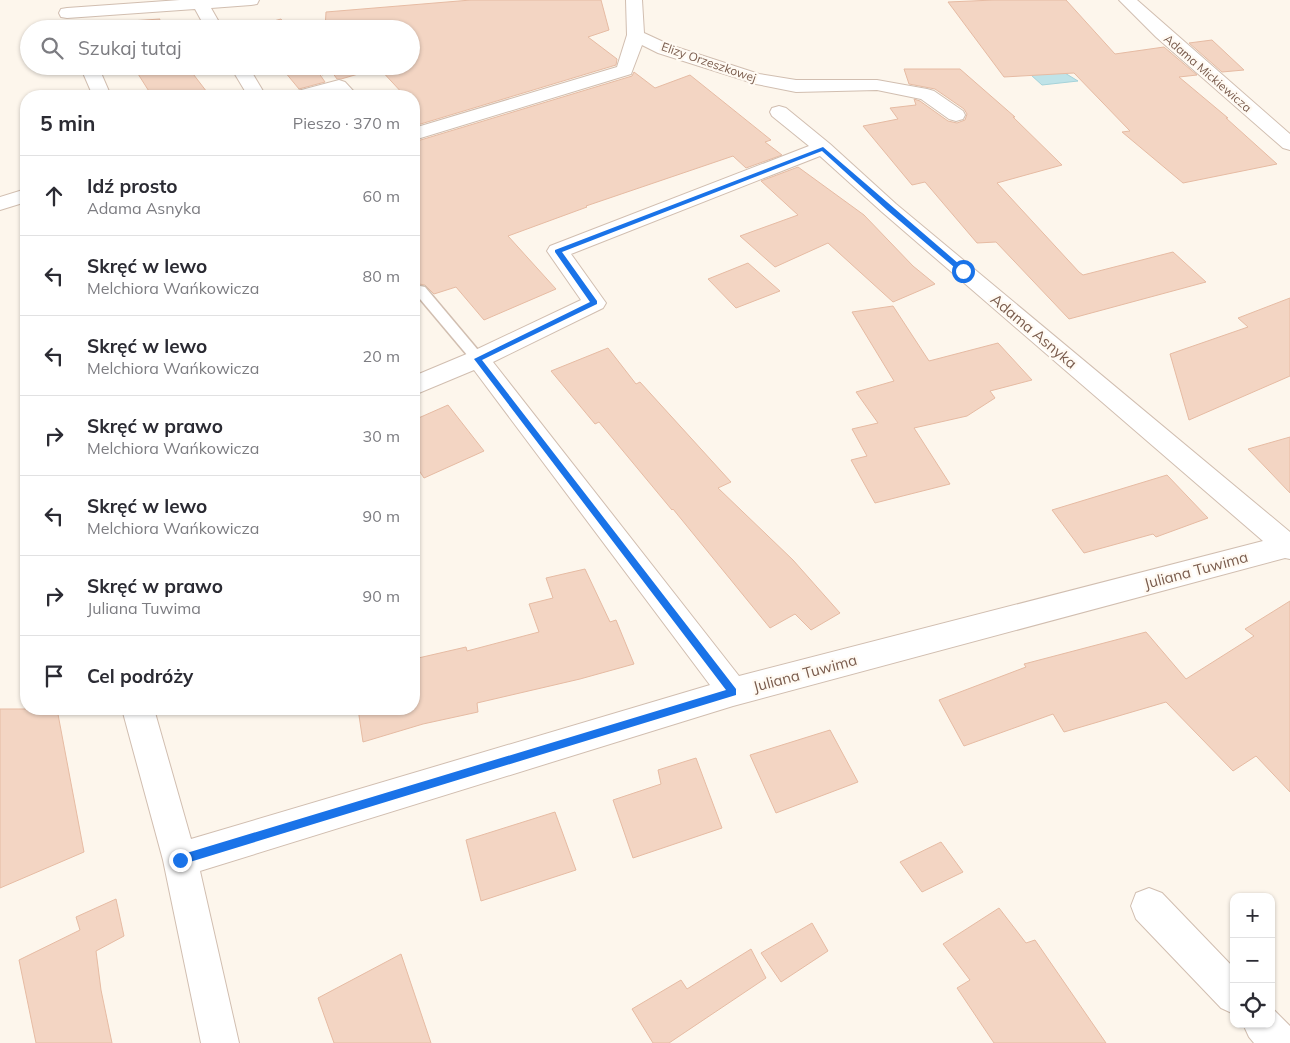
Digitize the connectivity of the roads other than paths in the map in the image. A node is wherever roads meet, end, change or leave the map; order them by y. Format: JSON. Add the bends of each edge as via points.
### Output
{"nodes":[{"id":1,"x":251,"y":0,"type":"edge"},
{"id":2,"x":634,"y":0,"type":"edge"},
{"id":3,"x":1127,"y":0,"type":"edge"},
{"id":4,"x":200,"y":4,"type":"junction"},
{"id":5,"x":67,"y":14,"type":"edge"},
{"id":6,"x":210,"y":20,"type":"edge"},
{"id":7,"x":636,"y":35,"type":"junction"},
{"id":8,"x":93,"y":75,"type":"edge"},
{"id":9,"x":244,"y":75,"type":"edge"},
{"id":10,"x":99,"y":90,"type":"edge"},
{"id":11,"x":253,"y":90,"type":"edge"},
{"id":12,"x":324,"y":90,"type":"edge"},
{"id":13,"x":343,"y":90,"type":"edge"},
{"id":14,"x":779,"y":112,"type":"dead end"},
{"id":15,"x":956,"y":115,"type":"dead end"},
{"id":16,"x":420,"y":132,"type":"edge"},
{"id":17,"x":1290,"y":144,"type":"edge"},
{"id":18,"x":823,"y":148,"type":"junction"},
{"id":19,"x":20,"y":197,"type":"edge"},
{"id":20,"x":0,"y":204,"type":"edge"},
{"id":21,"x":420,"y":290,"type":"dead end"},
{"id":22,"x":478,"y":359,"type":"junction"},
{"id":23,"x":420,"y":383,"type":"edge"},
{"id":24,"x":1289,"y":546,"type":"edge"},
{"id":25,"x":733,"y":692,"type":"junction"},
{"id":26,"x":140,"y":715,"type":"edge"},
{"id":27,"x":180,"y":860,"type":"junction"},
{"id":28,"x":1149,"y":906,"type":"dead end"},
{"id":29,"x":1230,"y":991,"type":"edge"},
{"id":30,"x":1266,"y":1028,"type":"edge"},
{"id":31,"x":220,"y":1043,"type":"edge"},
{"id":32,"x":1280,"y":1043,"type":"edge"}],
"edges":[{"from":1,"to":4,"type":"street"},
{"from":2,"to":7,"type":"street"},
{"from":3,"to":17,"type":"street","name":"Adama Mickiewicza"},
{"from":4,"to":5,"type":"street"},
{"from":4,"to":6,"type":"street"},
{"from":7,"to":15,"type":"street","name":"Elizy Orzeszkowej","via":[[664,49],[756,79],[796,86],[877,85],[927,95]]},
{"from":7,"to":16,"type":"street","via":[[626,70]]},
{"from":8,"to":10,"type":"street"},
{"from":9,"to":11,"type":"street"},
{"from":12,"to":13,"type":"street","via":[[339,86]]},
{"from":14,"to":18,"type":"street","name":"Adama Asnyka"},
{"from":18,"to":22,"type":"street","via":[[558,251],[594,303]]},
{"from":18,"to":24,"type":"street","name":"Adama Asnyka","via":[[889,208]]},
{"from":19,"to":20,"type":"street"},
{"from":21,"to":22,"type":"lane"},
{"from":22,"to":23,"type":"street"},
{"from":22,"to":25,"type":"street"},
{"from":24,"to":25,"type":"street","name":"Juliana Tuwima"},
{"from":25,"to":27,"type":"street","name":"Juliana Tuwima"},
{"from":26,"to":27,"type":"street"},
{"from":27,"to":31,"type":"street"},
{"from":28,"to":29,"type":"street"},
{"from":30,"to":32,"type":"street"}]}
